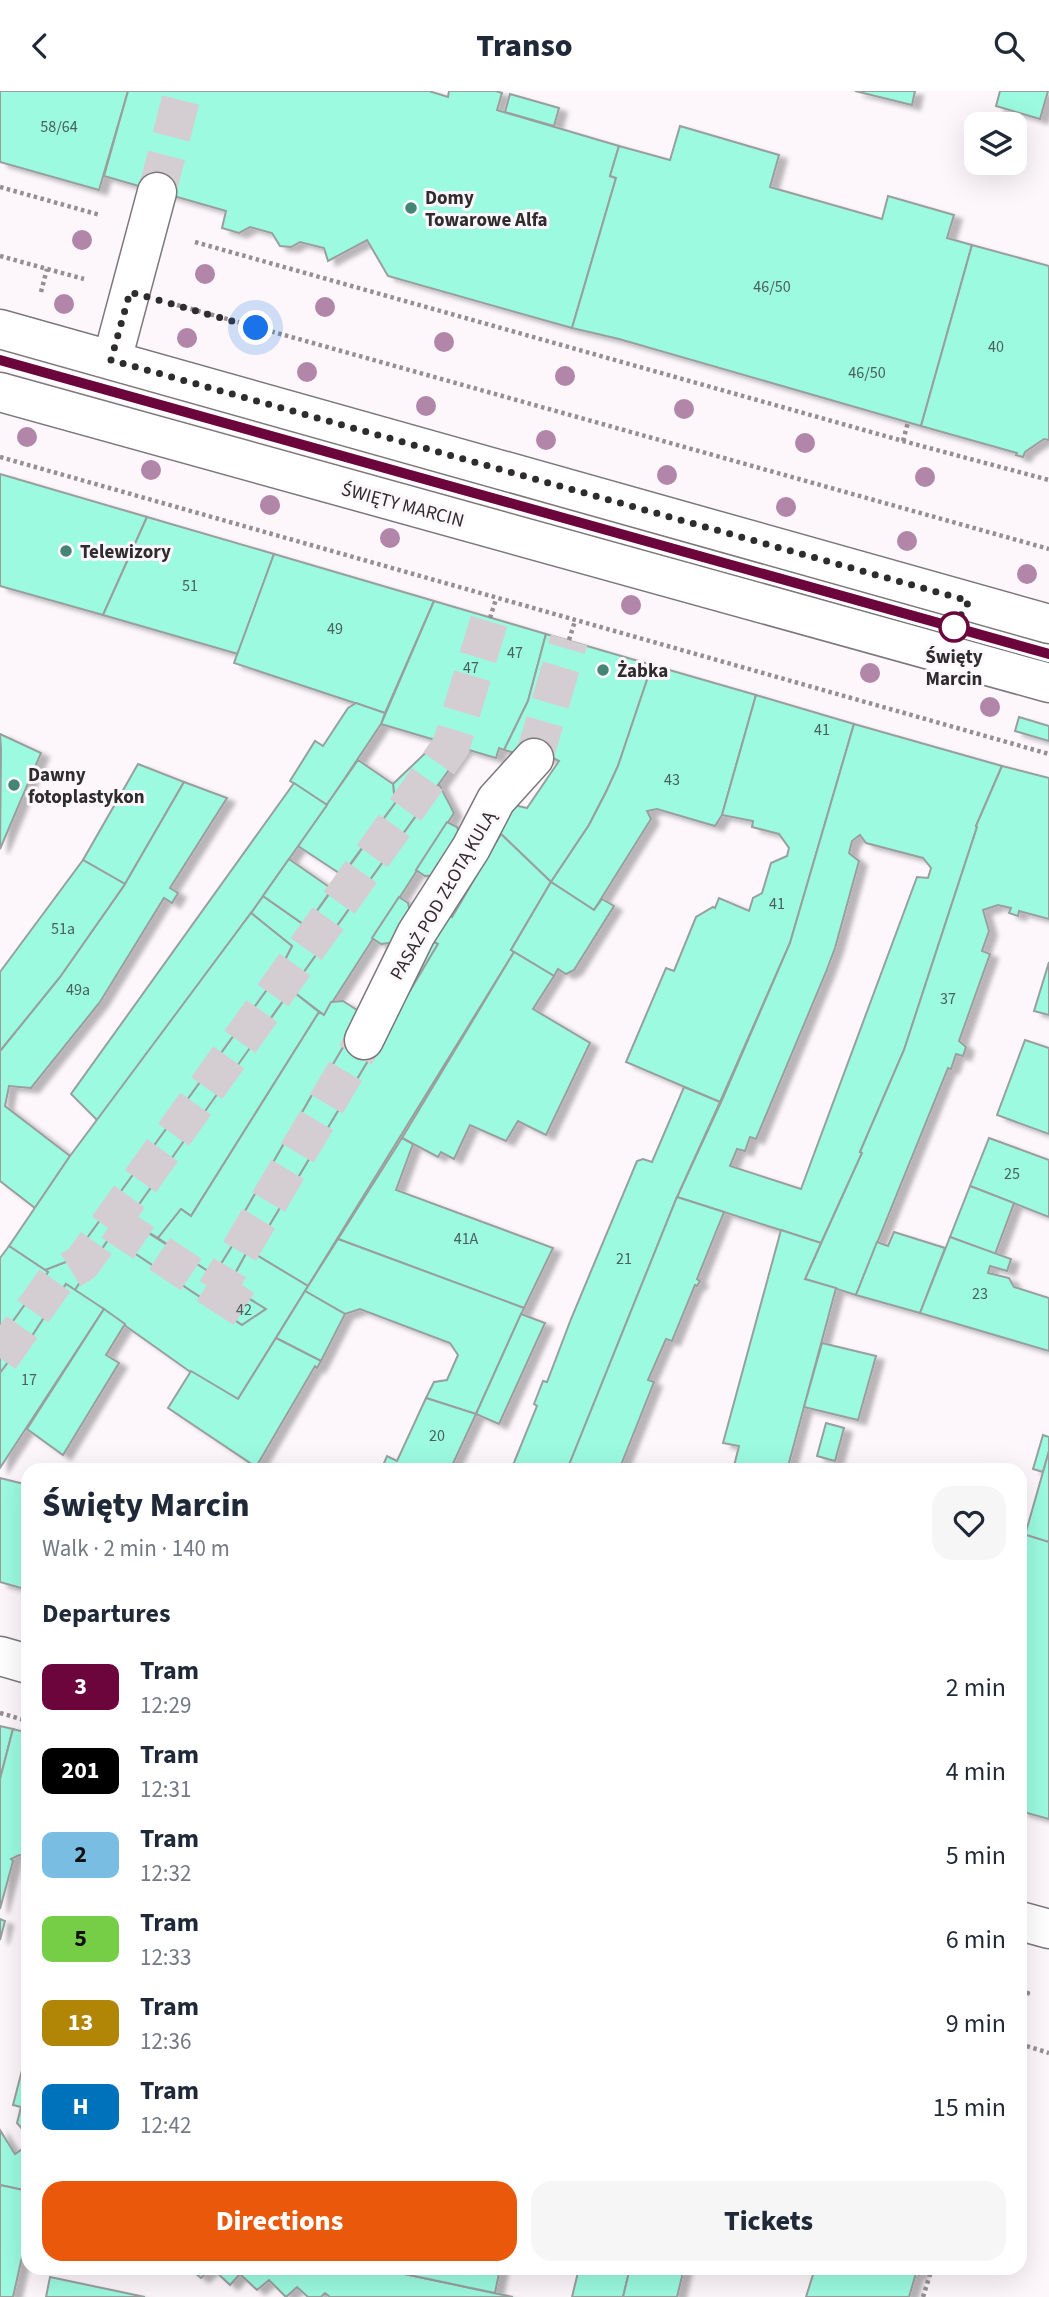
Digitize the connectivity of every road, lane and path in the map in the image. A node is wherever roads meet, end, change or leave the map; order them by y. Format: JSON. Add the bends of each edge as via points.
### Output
{"nodes":[{"id":1,"x":0,"y":187,"type":"edge"},
{"id":2,"x":157,"y":192,"type":"tunnel mouth"},
{"id":3,"x":110,"y":218,"type":"dead end"},
{"id":4,"x":197,"y":229,"type":"dead end"},
{"id":5,"x":0,"y":256,"type":"edge"},
{"id":6,"x":130,"y":292,"type":"junction"},
{"id":7,"x":0,"y":328,"type":"edge"},
{"id":8,"x":111,"y":360,"type":"junction"},
{"id":9,"x":0,"y":391,"type":"edge"},
{"id":10,"x":908,"y":422,"type":"dead end"},
{"id":11,"x":903,"y":441,"type":"junction"},
{"id":12,"x":0,"y":457,"type":"edge"},
{"id":13,"x":1049,"y":480,"type":"edge"},
{"id":14,"x":1049,"y":549,"type":"edge"},
{"id":15,"x":496,"y":599,"type":"junction"},
{"id":16,"x":490,"y":618,"type":"tunnel mouth"},
{"id":17,"x":575,"y":621,"type":"junction"},
{"id":18,"x":1049,"y":624,"type":"edge"},
{"id":19,"x":569,"y":640,"type":"tunnel mouth"},
{"id":20,"x":1049,"y":683,"type":"edge"},
{"id":21,"x":1049,"y":754,"type":"edge"},
{"id":22,"x":534,"y":758,"type":"tunnel mouth"},
{"id":23,"x":364,"y":1040,"type":"tunnel mouth"},
{"id":24,"x":0,"y":1656,"type":"edge"},
{"id":25,"x":21,"y":1662,"type":"edge"},
{"id":26,"x":0,"y":1713,"type":"edge"},
{"id":27,"x":21,"y":1719,"type":"edge"},
{"id":28,"x":1027,"y":1923,"type":"edge"},
{"id":29,"x":1049,"y":1929,"type":"edge"},
{"id":30,"x":1027,"y":2046,"type":"edge"},
{"id":31,"x":1049,"y":2053,"type":"edge"},
{"id":32,"x":930,"y":2275,"type":"edge"},
{"id":33,"x":923,"y":2297,"type":"edge"}],
"edges":[{"from":1,"to":3,"type":"path"},
{"from":2,"to":6,"type":"street"},
{"from":4,"to":11,"type":"path","via":[[194,242]]},
{"from":5,"to":6,"type":"path"},
{"from":6,"to":8,"type":"street"},
{"from":6,"to":14,"type":"path"},
{"from":7,"to":8,"type":"street"},
{"from":8,"to":18,"type":"street"},
{"from":9,"to":20,"type":"street","name":"ŚWIĘTY MARCIN"},
{"from":10,"to":11,"type":"path"},
{"from":11,"to":13,"type":"path"},
{"from":12,"to":15,"type":"path"},
{"from":15,"to":16,"type":"path"},
{"from":15,"to":17,"type":"path"},
{"from":17,"to":19,"type":"path"},
{"from":17,"to":21,"type":"path"},
{"from":22,"to":23,"type":"street","name":"PASAŻ POD ZŁOTĄ KULĄ","via":[[496,800],[416,934]]},
{"from":24,"to":25,"type":"street"},
{"from":26,"to":27,"type":"path"},
{"from":28,"to":29,"type":"street"},
{"from":30,"to":31,"type":"path"},
{"from":32,"to":33,"type":"path"}]}
